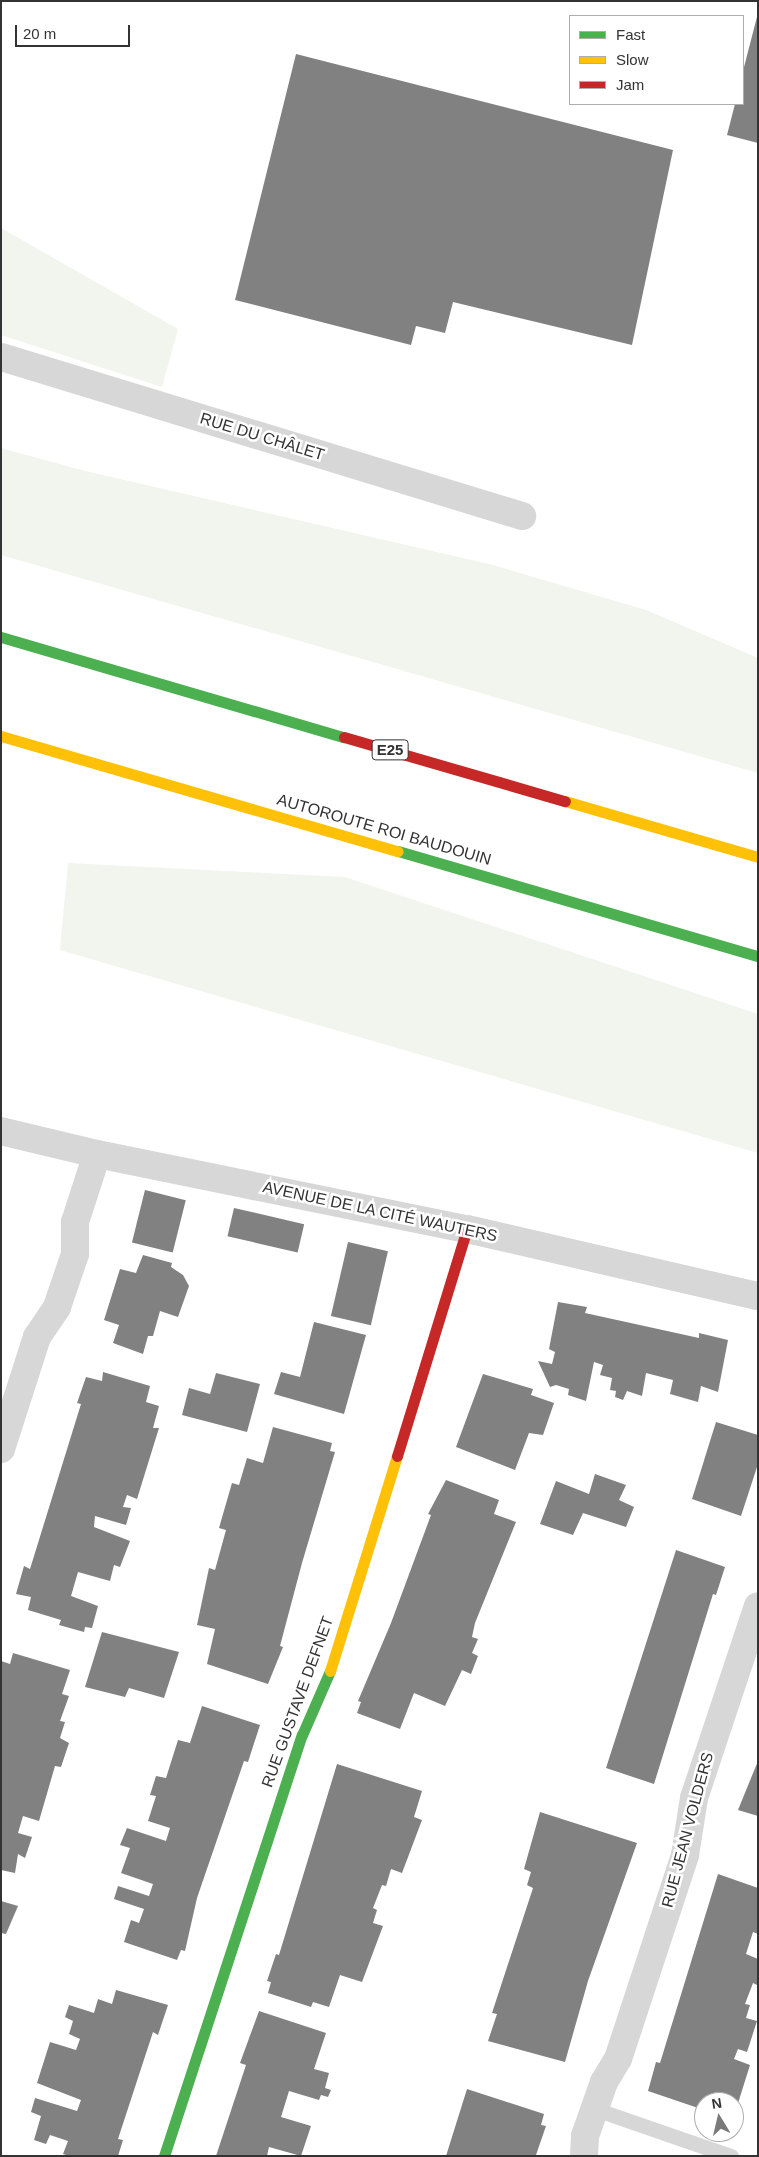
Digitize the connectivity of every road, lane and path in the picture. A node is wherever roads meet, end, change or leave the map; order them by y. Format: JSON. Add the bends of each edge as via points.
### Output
{"nodes":[{"id":1,"x":1,"y":357,"type":"edge"},
{"id":2,"x":522,"y":516,"type":"dead end"},
{"id":3,"x":1,"y":637,"type":"edge"},
{"id":4,"x":1,"y":736,"type":"edge"},
{"id":5,"x":758,"y":857,"type":"edge"},
{"id":6,"x":758,"y":956,"type":"edge"},
{"id":7,"x":1,"y":1131,"type":"edge"},
{"id":8,"x":97,"y":1154,"type":"junction"},
{"id":9,"x":467,"y":1230,"type":"junction"},
{"id":10,"x":758,"y":1296,"type":"edge"},
{"id":11,"x":1,"y":1449,"type":"edge"},
{"id":12,"x":758,"y":1606,"type":"edge"},
{"id":13,"x":595,"y":2109,"type":"junction"},
{"id":14,"x":164,"y":2156,"type":"edge"},
{"id":15,"x":584,"y":2156,"type":"edge"},
{"id":16,"x":731,"y":2156,"type":"edge"}],
"edges":[{"from":1,"to":2,"type":"street","name":"RUE DU CHÂLET"},
{"from":3,"to":5,"type":"main road","number":"E25"},
{"from":4,"to":6,"type":"main road","name":"AUTOROUTE ROI BAUDOUIN"},
{"from":7,"to":8,"type":"street","name":"AVENUE DE LA CITÉ WAUTERS"},
{"from":8,"to":9,"type":"street","name":"AVENUE DE LA CITÉ WAUTERS"},
{"from":8,"to":11,"type":"street","via":[[75,1222],[75,1254],[57,1307],[37,1337]]},
{"from":9,"to":10,"type":"street","name":"AVENUE DE LA CITÉ WAUTERS"},
{"from":9,"to":14,"type":"main road","name":"RUE GUSTAVE DEFNET","via":[[324,1690],[302,1735]]},
{"from":12,"to":13,"type":"street","name":"RUE JEAN VOLDERS","via":[[694,1798],[682,1864],[618,2059],[604,2082]]},
{"from":13,"to":15,"type":"street","name":"RUE JEAN VOLDERS","via":[[585,2136]]},
{"from":13,"to":16,"type":"lane"}]}
